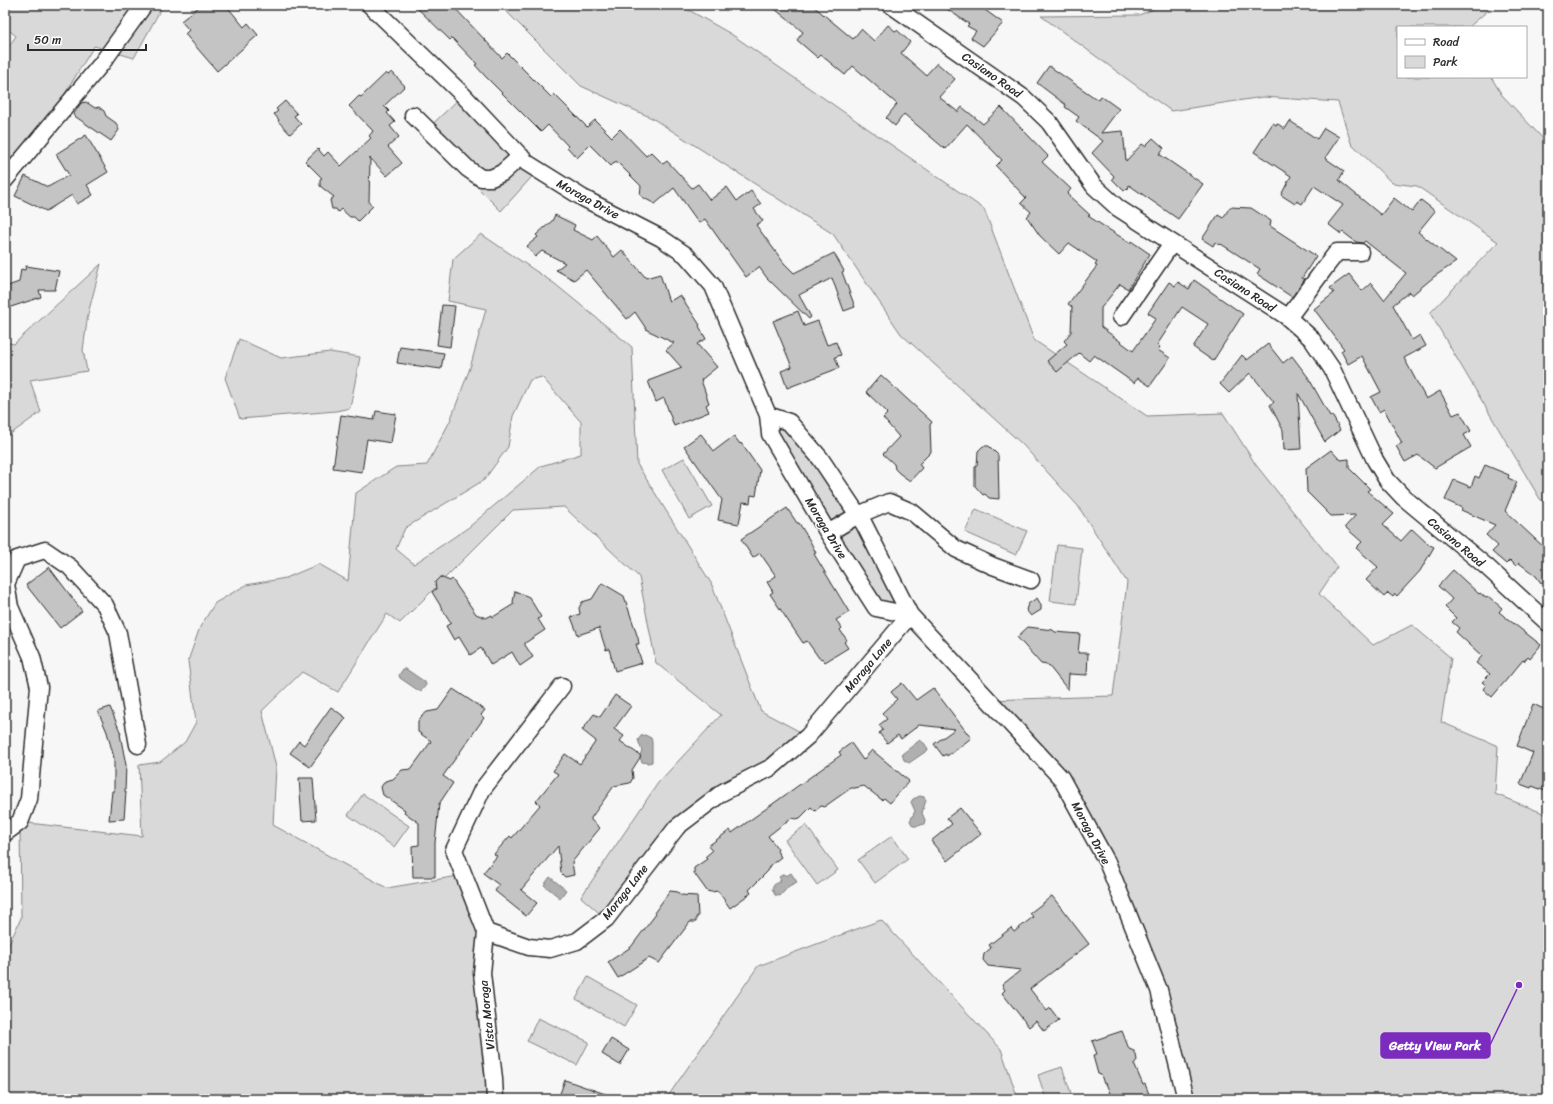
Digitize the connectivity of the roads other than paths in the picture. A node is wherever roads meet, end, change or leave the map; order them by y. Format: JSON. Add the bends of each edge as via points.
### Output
{"nodes":[{"id":1,"x":144,"y":5,"type":"edge"},
{"id":2,"x":370,"y":5,"type":"edge"},
{"id":3,"x":891,"y":5,"type":"edge"},
{"id":4,"x":413,"y":115,"type":"dead end"},
{"id":5,"x":521,"y":156,"type":"junction"},
{"id":6,"x":5,"y":180,"type":"edge"},
{"id":7,"x":1172,"y":243,"type":"junction"},
{"id":8,"x":1360,"y":252,"type":"dead end"},
{"id":9,"x":1121,"y":317,"type":"dead end"},
{"id":10,"x":1288,"y":318,"type":"junction"},
{"id":11,"x":768,"y":415,"type":"junction"},
{"id":12,"x":858,"y":515,"type":"junction"},
{"id":13,"x":828,"y":533,"type":"junction"},
{"id":14,"x":1031,"y":580,"type":"dead end"},
{"id":15,"x":910,"y":615,"type":"junction"},
{"id":16,"x":1548,"y":623,"type":"edge"},
{"id":17,"x":562,"y":686,"type":"dead end"},
{"id":18,"x":138,"y":745,"type":"dead end"},
{"id":19,"x":5,"y":833,"type":"edge"},
{"id":20,"x":486,"y":932,"type":"junction"},
{"id":21,"x":495,"y":1099,"type":"edge"},
{"id":22,"x":1186,"y":1099,"type":"edge"}],
"edges":[{"from":1,"to":6,"type":"street","via":[[102,63]]},
{"from":2,"to":5,"type":"street","name":"Moraga Drive","via":[[463,95]]},
{"from":3,"to":7,"type":"street","name":"Casiano Road","via":[[1024,98],[1049,122],[1094,186],[1118,208]]},
{"from":4,"to":5,"type":"street","via":[[481,178],[491,178],[502,173]]},
{"from":5,"to":11,"type":"street","name":"Moraga Drive","via":[[527,163],[583,198],[661,238],[686,256],[713,286]]},
{"from":7,"to":9,"type":"street"},
{"from":7,"to":10,"type":"street","name":"Casiano Road"},
{"from":8,"to":10,"type":"street","via":[[1337,252]]},
{"from":10,"to":16,"type":"street","name":"Casiano Road","via":[[1311,338],[1332,369],[1387,480],[1403,497],[1487,567]]},
{"from":11,"to":12,"type":"street","name":"Moraga Drive","via":[[788,422],[820,458]]},
{"from":11,"to":13,"type":"street","name":"Moraga Drive","via":[[770,434]]},
{"from":12,"to":13,"type":"street"},
{"from":12,"to":14,"type":"street","via":[[889,502],[912,512],[956,549]]},
{"from":12,"to":15,"type":"street","name":"Moraga Drive"},
{"from":13,"to":15,"type":"street","name":"Moraga Drive","via":[[876,608]]},
{"from":15,"to":20,"type":"street","name":"Moraga Lane","via":[[808,736],[772,767],[723,792],[677,827],[606,919],[577,941],[550,949],[529,947]]},
{"from":15,"to":22,"type":"street","name":"Moraga Drive","via":[[1061,778],[1107,862],[1159,990]]},
{"from":17,"to":20,"type":"street","via":[[482,790],[454,850]]},
{"from":18,"to":19,"type":"street","via":[[118,633],[105,605],[70,567],[45,550],[17,560],[6,584],[10,607],[32,657],[39,687],[29,799],[20,822]]},
{"from":20,"to":21,"type":"street","name":"Vista Moraga","via":[[482,973]]}]}
